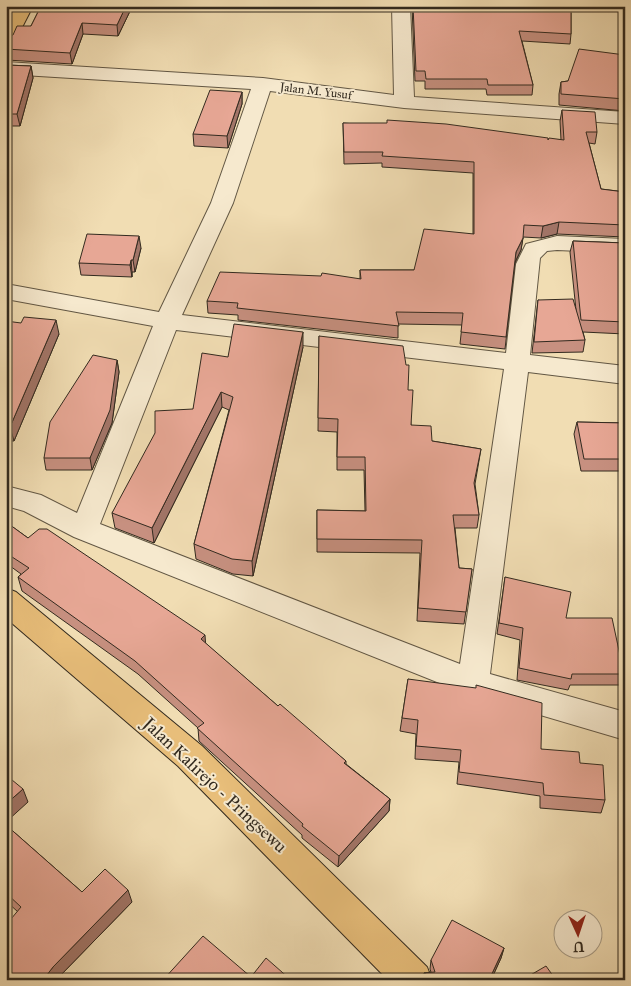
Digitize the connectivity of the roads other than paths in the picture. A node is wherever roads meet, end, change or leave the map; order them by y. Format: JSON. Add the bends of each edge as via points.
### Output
{"nodes":[{"id":1,"x":24,"y":6,"type":"edge"},
{"id":2,"x":401,"y":6,"type":"edge"},
{"id":3,"x":6,"y":41,"type":"edge"},
{"id":4,"x":6,"y":68,"type":"edge"},
{"id":5,"x":263,"y":84,"type":"junction"},
{"id":6,"x":404,"y":102,"type":"junction"},
{"id":7,"x":625,"y":118,"type":"edge"},
{"id":8,"x":625,"y":246,"type":"edge"},
{"id":9,"x":6,"y":291,"type":"edge"},
{"id":10,"x":167,"y":321,"type":"junction"},
{"id":11,"x":517,"y":362,"type":"junction"},
{"id":12,"x":625,"y":375,"type":"edge"},
{"id":13,"x":6,"y":496,"type":"edge"},
{"id":14,"x":84,"y":529,"type":"junction"},
{"id":15,"x":6,"y":600,"type":"edge"},
{"id":16,"x":473,"y":683,"type":"junction"},
{"id":17,"x":625,"y":726,"type":"edge"},
{"id":18,"x":414,"y":980,"type":"edge"}],
"edges":[{"from":1,"to":3,"type":"main road"},
{"from":2,"to":6,"type":"street"},
{"from":4,"to":5,"type":"street","name":"Jalan M. Yusuf"},
{"from":5,"to":6,"type":"street","name":"Jalan M. Yusuf"},
{"from":5,"to":10,"type":"street","via":[[222,203]]},
{"from":6,"to":7,"type":"street","name":"Jalan M. Yusuf"},
{"from":8,"to":11,"type":"street","via":[[552,243],[538,246],[531,252]]},
{"from":9,"to":10,"type":"street"},
{"from":10,"to":11,"type":"street"},
{"from":10,"to":14,"type":"street"},
{"from":11,"to":12,"type":"street"},
{"from":11,"to":16,"type":"street"},
{"from":13,"to":14,"type":"street","via":[[31,502]]},
{"from":14,"to":16,"type":"street"},
{"from":15,"to":18,"type":"main road","name":"Jalan Kalirejo - Pringsewu","via":[[190,756]]},
{"from":16,"to":17,"type":"street"}]}
